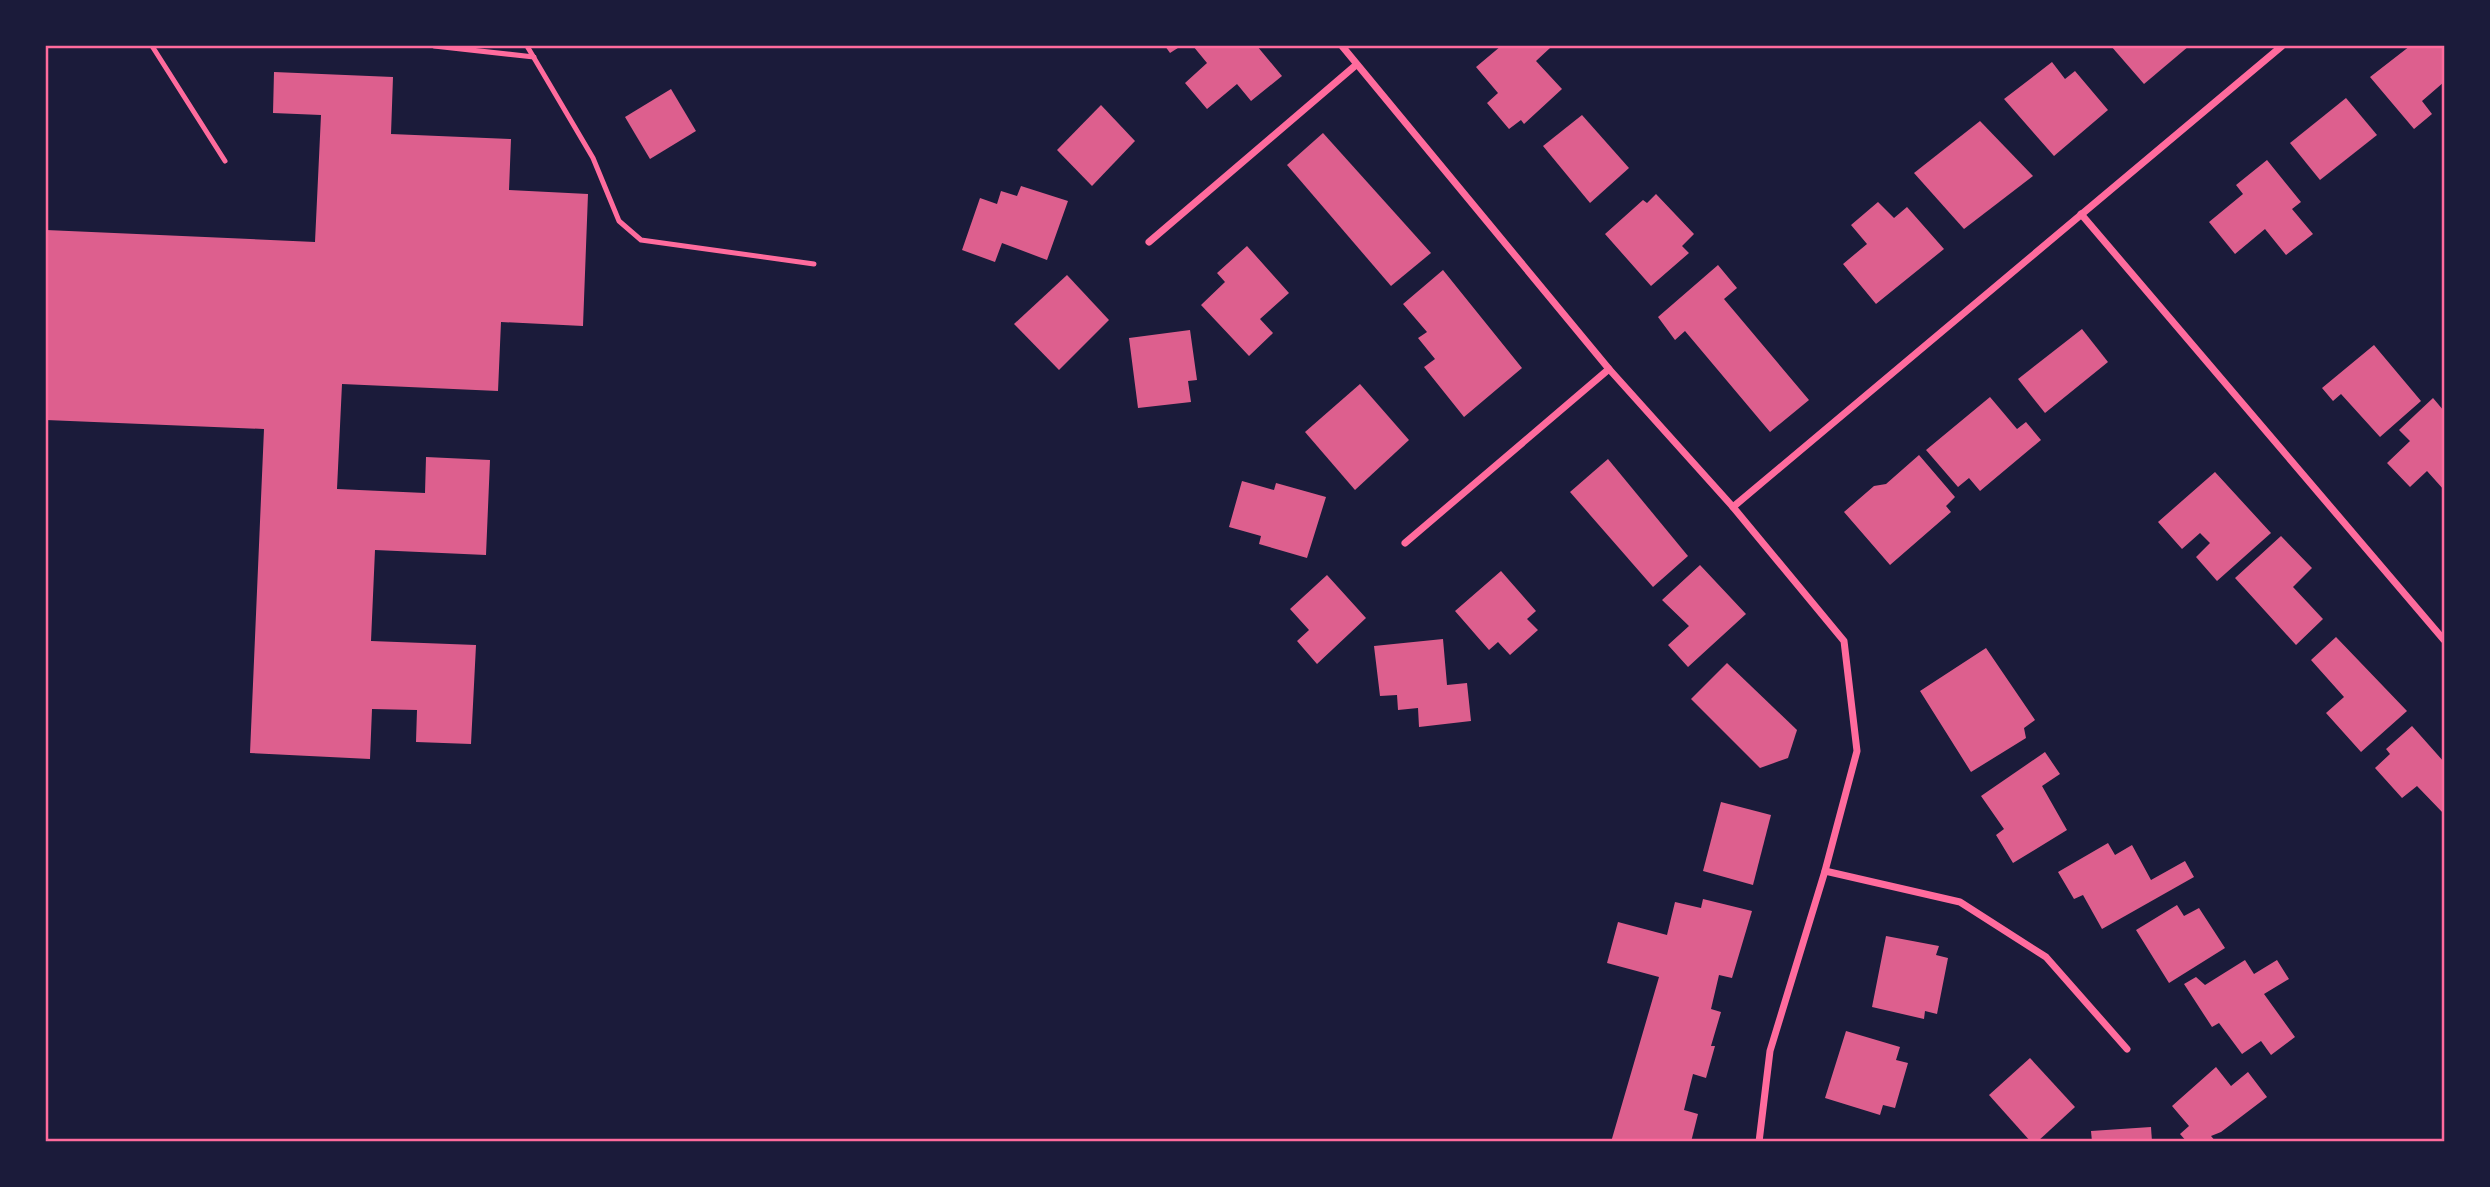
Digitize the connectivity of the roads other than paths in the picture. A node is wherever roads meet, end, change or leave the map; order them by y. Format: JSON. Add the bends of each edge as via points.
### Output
{"nodes":[{"id":1,"x":152,"y":46,"type":"edge"},
{"id":2,"x":434,"y":46,"type":"edge"},
{"id":3,"x":527,"y":46,"type":"edge"},
{"id":4,"x":1342,"y":46,"type":"edge"},
{"id":5,"x":2282,"y":46,"type":"edge"},
{"id":6,"x":534,"y":57,"type":"junction"},
{"id":7,"x":1356,"y":65,"type":"junction"},
{"id":8,"x":225,"y":161,"type":"dead end"},
{"id":9,"x":2081,"y":214,"type":"junction"},
{"id":10,"x":1149,"y":242,"type":"dead end"},
{"id":11,"x":814,"y":264,"type":"dead end"},
{"id":12,"x":1609,"y":369,"type":"junction"},
{"id":13,"x":1733,"y":507,"type":"junction"},
{"id":14,"x":1405,"y":542,"type":"dead end"},
{"id":15,"x":2445,"y":640,"type":"edge"},
{"id":16,"x":1825,"y":871,"type":"junction"},
{"id":17,"x":2127,"y":1049,"type":"dead end"},
{"id":18,"x":1759,"y":1142,"type":"edge"}],
"edges":[{"from":1,"to":8,"type":"lane"},
{"from":2,"to":6,"type":"lane"},
{"from":3,"to":6,"type":"lane"},
{"from":4,"to":7,"type":"street"},
{"from":5,"to":9,"type":"street"},
{"from":6,"to":11,"type":"lane","via":[[593,158],[619,221],[641,240]]},
{"from":7,"to":10,"type":"street"},
{"from":7,"to":12,"type":"street"},
{"from":9,"to":13,"type":"street"},
{"from":9,"to":15,"type":"street"},
{"from":12,"to":13,"type":"street"},
{"from":12,"to":14,"type":"street"},
{"from":13,"to":16,"type":"street","via":[[1844,641],[1857,751]]},
{"from":16,"to":17,"type":"street","via":[[1960,902],[2046,957]]},
{"from":16,"to":18,"type":"street","via":[[1770,1051]]}]}
